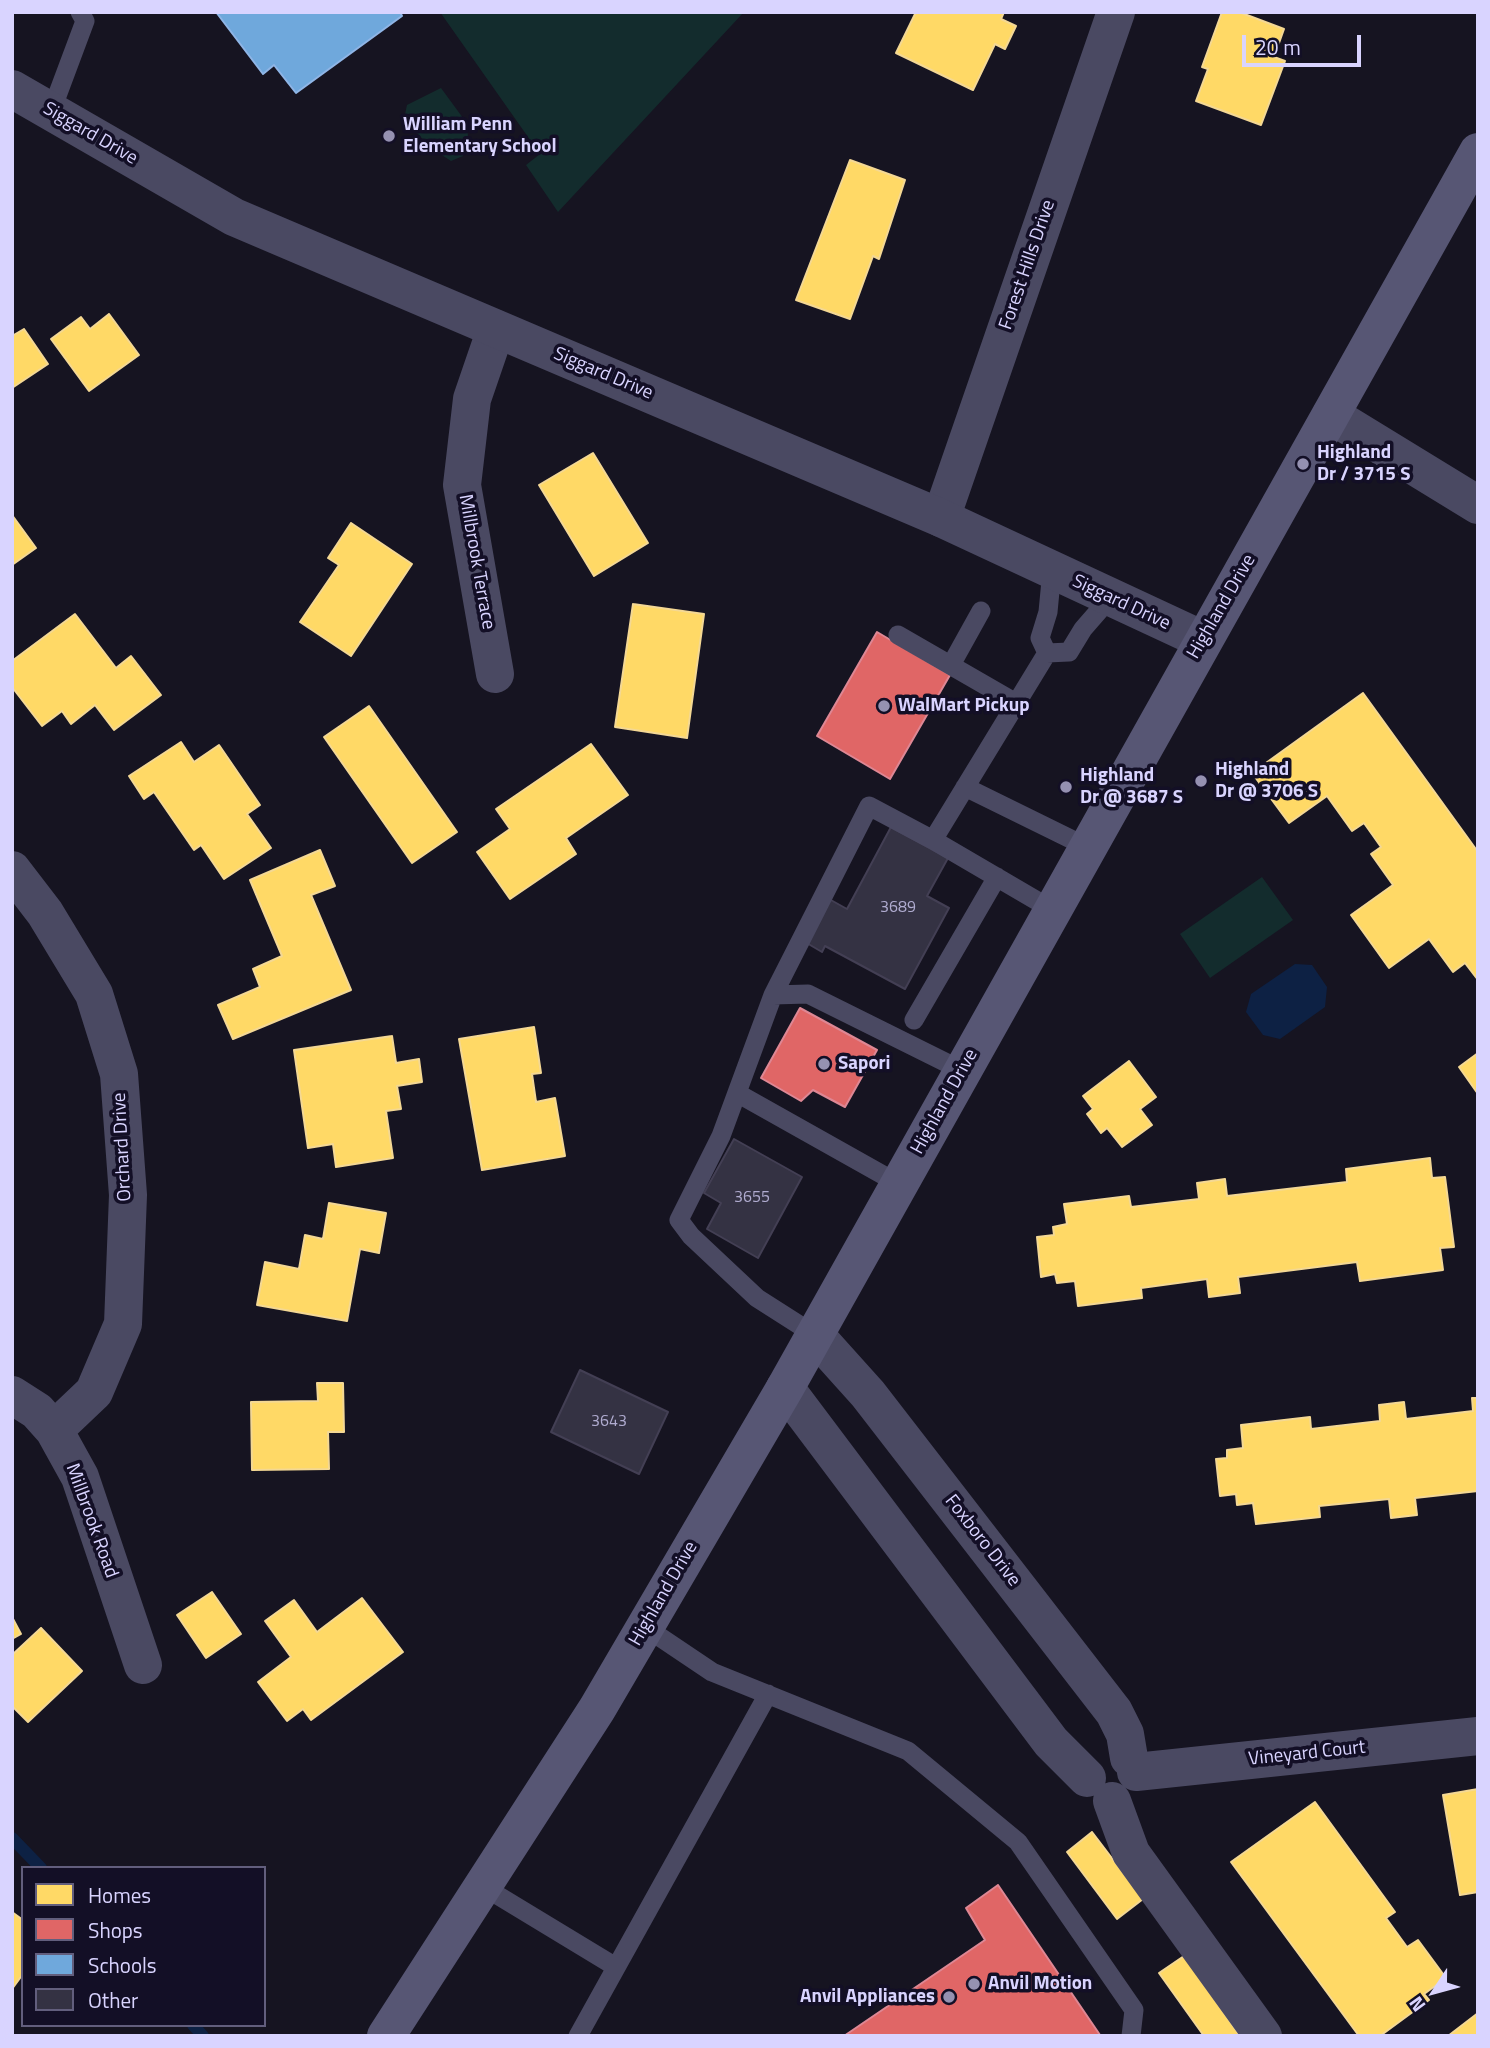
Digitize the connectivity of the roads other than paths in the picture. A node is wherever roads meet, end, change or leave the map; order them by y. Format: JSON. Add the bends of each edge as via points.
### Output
{"nodes":[{"id":1,"x":80,"y":12,"type":"edge"},
{"id":2,"x":1116,"y":12,"type":"edge"},
{"id":3,"x":12,"y":89,"type":"edge"},
{"id":4,"x":51,"y":112,"type":"junction"},
{"id":5,"x":1478,"y":152,"type":"edge"},
{"id":6,"x":496,"y":329,"type":"junction"},
{"id":7,"x":1331,"y":415,"type":"junction"},
{"id":8,"x":1478,"y":505,"type":"edge"},
{"id":9,"x":942,"y":518,"type":"junction"},
{"id":10,"x":1052,"y":570,"type":"junction"},
{"id":11,"x":1110,"y":598,"type":"junction"},
{"id":12,"x":981,"y":611,"type":"dead end"},
{"id":13,"x":898,"y":635,"type":"dead end"},
{"id":14,"x":1203,"y":640,"type":"junction"},
{"id":15,"x":1047,"y":653,"type":"junction"},
{"id":16,"x":951,"y":665,"type":"junction"},
{"id":17,"x":495,"y":674,"type":"dead end"},
{"id":18,"x":1016,"y":703,"type":"junction"},
{"id":19,"x":965,"y":788,"type":"junction"},
{"id":20,"x":933,"y":840,"type":"junction"},
{"id":21,"x":1087,"y":847,"type":"junction"},
{"id":22,"x":12,"y":870,"type":"edge"},
{"id":23,"x":997,"y":877,"type":"junction"},
{"id":24,"x":1051,"y":909,"type":"junction"},
{"id":25,"x":773,"y":995,"type":"junction"},
{"id":26,"x":914,"y":1020,"type":"dead end"},
{"id":27,"x":963,"y":1071,"type":"junction"},
{"id":28,"x":737,"y":1093,"type":"junction"},
{"id":29,"x":899,"y":1184,"type":"junction"},
{"id":30,"x":815,"y":1335,"type":"junction"},
{"id":31,"x":785,"y":1388,"type":"junction"},
{"id":32,"x":12,"y":1395,"type":"edge"},
{"id":33,"x":54,"y":1430,"type":"junction"},
{"id":34,"x":645,"y":1627,"type":"junction"},
{"id":35,"x":143,"y":1665,"type":"dead end"},
{"id":36,"x":768,"y":1694,"type":"junction"},
{"id":37,"x":1478,"y":1736,"type":"edge"},
{"id":38,"x":1133,"y":1765,"type":"junction"},
{"id":39,"x":1100,"y":1790,"type":"junction"},
{"id":40,"x":484,"y":1887,"type":"junction"},
{"id":41,"x":616,"y":1967,"type":"junction"},
{"id":42,"x":386,"y":2036,"type":"edge"},
{"id":43,"x":578,"y":2036,"type":"edge"},
{"id":44,"x":1131,"y":2036,"type":"edge"},
{"id":45,"x":1263,"y":2036,"type":"edge"}],
"edges":[{"from":1,"to":4,"type":"lane","via":[[85,21]]},
{"from":2,"to":9,"type":"street","name":"Forest Hills Drive"},
{"from":3,"to":4,"type":"street","name":"Siggard Drive"},
{"from":4,"to":6,"type":"street","name":"Siggard Drive","via":[[234,217]]},
{"from":5,"to":7,"type":"main road","name":"Highland Drive"},
{"from":6,"to":9,"type":"street","name":"Siggard Drive"},
{"from":6,"to":17,"type":"street","name":"Millbrook Terrace","via":[[472,399],[462,485]]},
{"from":7,"to":8,"type":"street"},
{"from":7,"to":14,"type":"main road","name":"Highland Drive"},
{"from":9,"to":10,"type":"street","name":"Siggard Drive"},
{"from":10,"to":11,"type":"street","name":"Siggard Drive"},
{"from":10,"to":15,"type":"lane","via":[[1040,638]]},
{"from":11,"to":14,"type":"street","name":"Siggard Drive"},
{"from":11,"to":15,"type":"lane","via":[[1069,652]]},
{"from":12,"to":16,"type":"lane"},
{"from":13,"to":16,"type":"lane"},
{"from":14,"to":21,"type":"main road","name":"Highland Drive"},
{"from":15,"to":18,"type":"lane"},
{"from":16,"to":18,"type":"lane"},
{"from":18,"to":19,"type":"lane"},
{"from":19,"to":20,"type":"lane"},
{"from":19,"to":21,"type":"lane"},
{"from":20,"to":23,"type":"lane"},
{"from":20,"to":25,"type":"lane","via":[[869,806]]},
{"from":21,"to":24,"type":"main road","name":"Highland Drive"},
{"from":22,"to":33,"type":"street","name":"Orchard Drive","via":[[45,913],[94,994],[120,1087],[128,1195],[123,1324],[94,1392]]},
{"from":23,"to":24,"type":"lane"},
{"from":23,"to":26,"type":"lane"},
{"from":24,"to":27,"type":"main road","name":"Highland Drive"},
{"from":25,"to":27,"type":"lane","via":[[808,994]]},
{"from":25,"to":28,"type":"lane"},
{"from":27,"to":29,"type":"main road","name":"Highland Drive"},
{"from":28,"to":29,"type":"lane"},
{"from":28,"to":30,"type":"lane","via":[[679,1220],[757,1298]]},
{"from":29,"to":30,"type":"main road","name":"Highland Drive"},
{"from":30,"to":31,"type":"main road","name":"Highland Drive"},
{"from":30,"to":38,"type":"street","name":"Foxboro Drive","via":[[868,1394],[1114,1712]]},
{"from":31,"to":34,"type":"main road","name":"Highland Drive"},
{"from":31,"to":39,"type":"street","via":[[1051,1742]]},
{"from":32,"to":33,"type":"street","name":"Millbrook Road","via":[[37,1411]]},
{"from":33,"to":35,"type":"street","name":"Millbrook Road","via":[[80,1477]]},
{"from":34,"to":36,"type":"lane","via":[[712,1672]]},
{"from":34,"to":40,"type":"main road","name":"Highland Drive"},
{"from":36,"to":41,"type":"lane"},
{"from":36,"to":44,"type":"lane","via":[[908,1751],[1018,1842],[1134,2010]]},
{"from":37,"to":38,"type":"street","name":"Vineyard Court"},
{"from":38,"to":39,"type":"street","via":[[1137,1779],[1130,1794]]},
{"from":39,"to":45,"type":"street","via":[[1131,1853]]},
{"from":40,"to":41,"type":"lane"},
{"from":40,"to":42,"type":"main road","name":"Highland Drive"},
{"from":41,"to":43,"type":"lane"}]}
